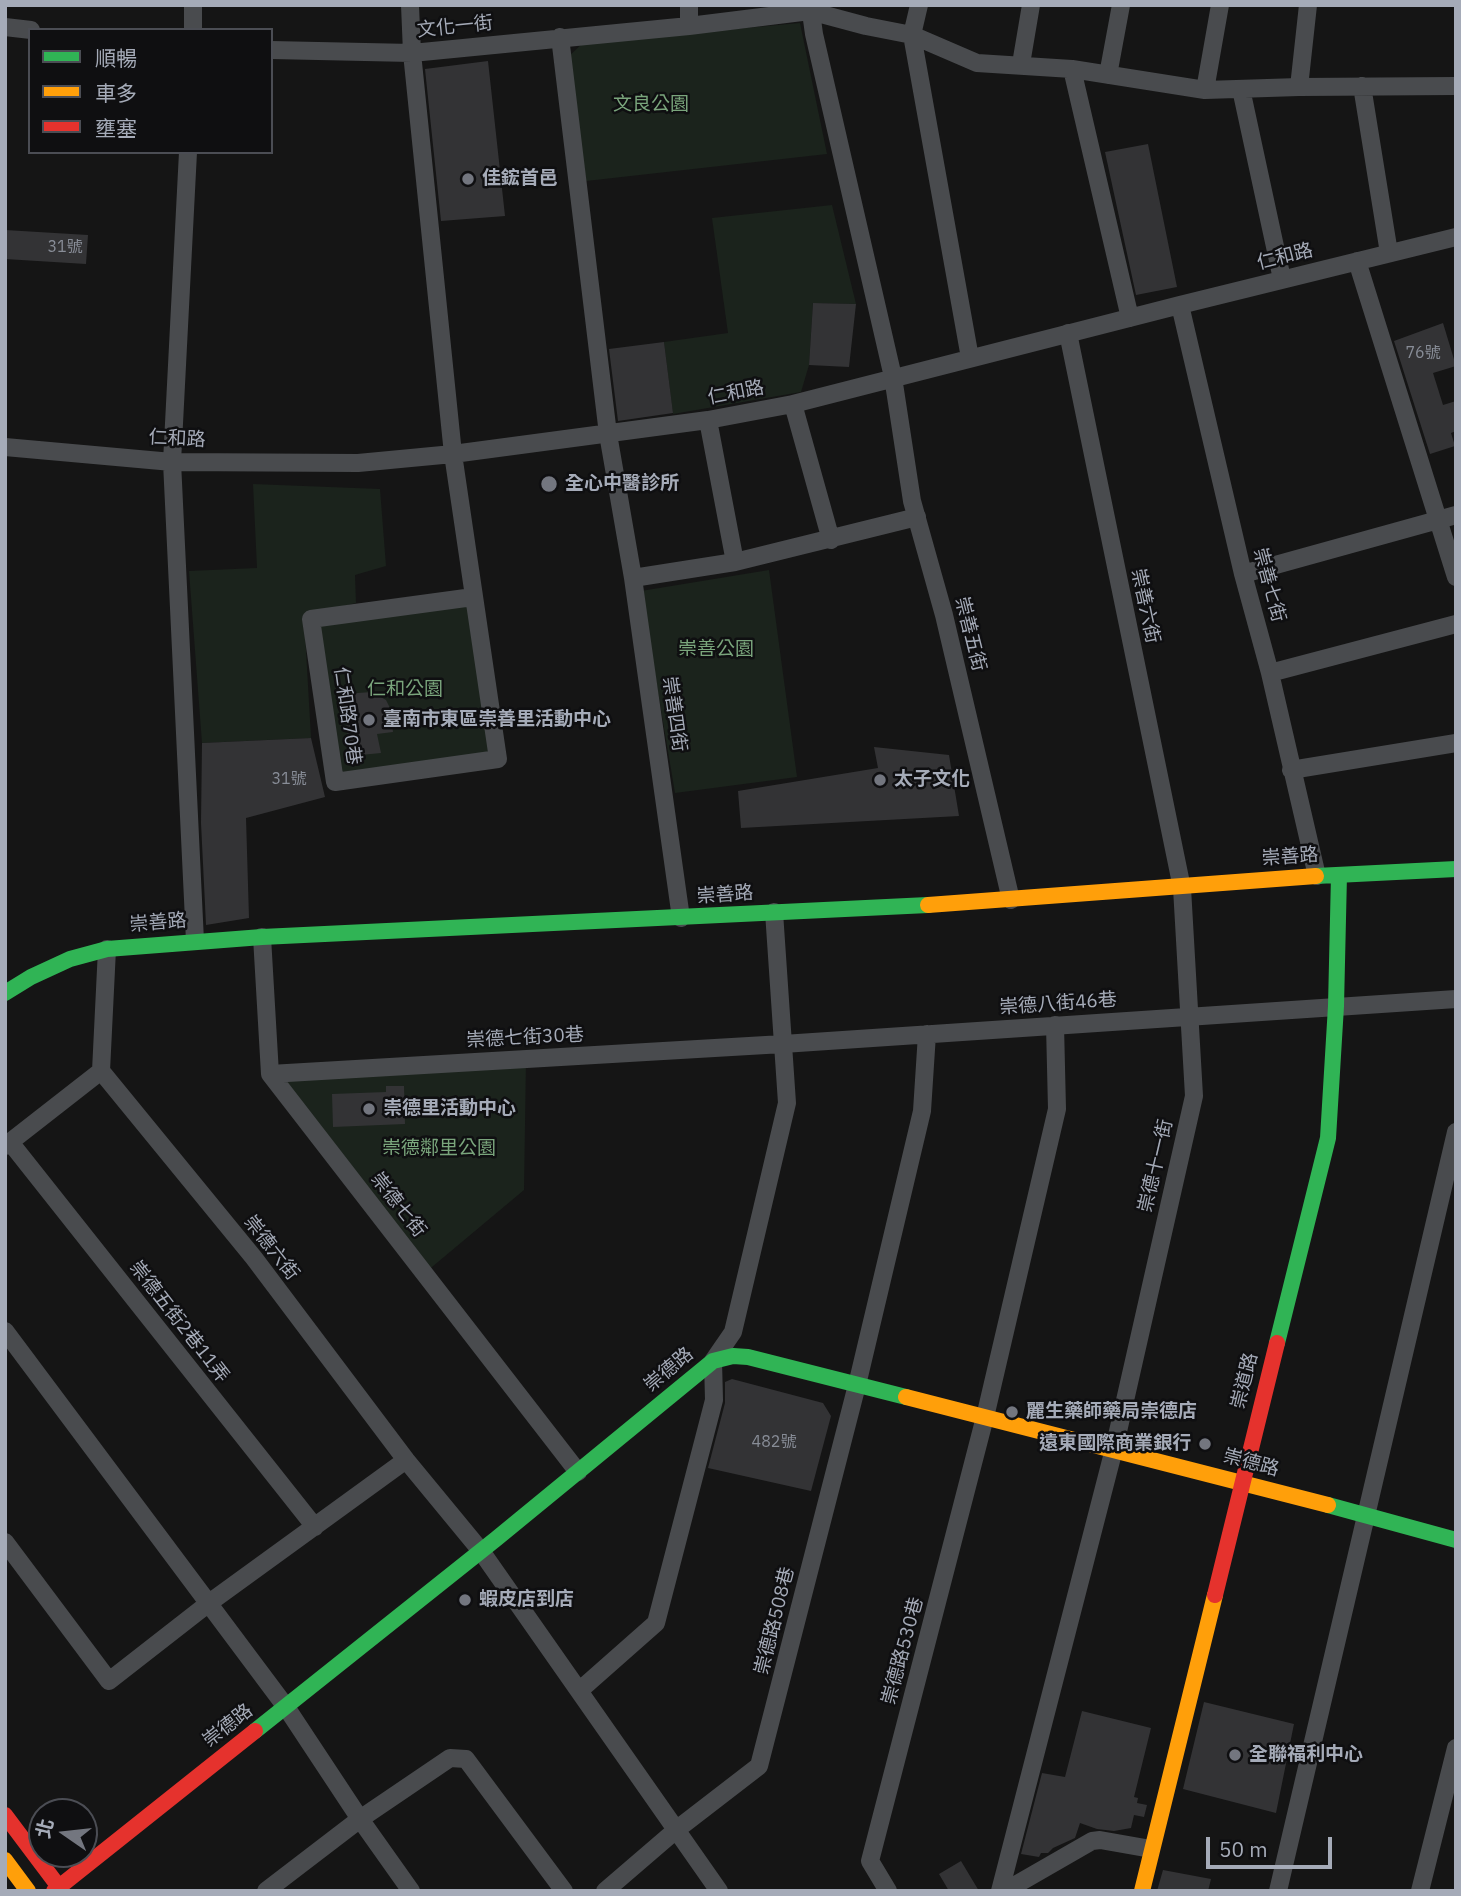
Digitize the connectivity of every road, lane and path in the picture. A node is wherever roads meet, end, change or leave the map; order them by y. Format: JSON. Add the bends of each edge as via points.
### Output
{"nodes":[{"id":1,"x":193,"y":5,"type":"edge"},
{"id":2,"x":410,"y":5,"type":"edge"},
{"id":3,"x":689,"y":5,"type":"edge"},
{"id":4,"x":919,"y":5,"type":"edge"},
{"id":5,"x":1031,"y":5,"type":"edge"},
{"id":6,"x":1121,"y":5,"type":"edge"},
{"id":7,"x":1220,"y":5,"type":"edge"},
{"id":8,"x":1308,"y":5,"type":"edge"},
{"id":9,"x":810,"y":8,"type":"edge"},
{"id":10,"x":689,"y":26,"type":"junction"},
{"id":11,"x":5,"y":27,"type":"edge"},
{"id":12,"x":193,"y":28,"type":"edge"},
{"id":13,"x":28,"y":30,"type":"edge"},
{"id":14,"x":912,"y":35,"type":"junction"},
{"id":15,"x":560,"y":37,"type":"junction"},
{"id":16,"x":273,"y":50,"type":"edge"},
{"id":17,"x":412,"y":53,"type":"junction"},
{"id":18,"x":1021,"y":64,"type":"junction"},
{"id":19,"x":1072,"y":69,"type":"junction"},
{"id":20,"x":1108,"y":75,"type":"junction"},
{"id":21,"x":1455,"y":83,"type":"edge"},
{"id":22,"x":1299,"y":86,"type":"junction"},
{"id":23,"x":1362,"y":86,"type":"junction"},
{"id":24,"x":1241,"y":89,"type":"junction"},
{"id":25,"x":1205,"y":90,"type":"junction"},
{"id":26,"x":188,"y":154,"type":"edge"},
{"id":27,"x":1456,"y":237,"type":"edge"},
{"id":28,"x":1389,"y":253,"type":"junction"},
{"id":29,"x":1357,"y":261,"type":"junction"},
{"id":30,"x":1282,"y":279,"type":"junction"},
{"id":31,"x":1180,"y":304,"type":"junction"},
{"id":32,"x":1130,"y":318,"type":"junction"},
{"id":33,"x":1068,"y":333,"type":"junction"},
{"id":34,"x":970,"y":358,"type":"junction"},
{"id":35,"x":893,"y":377,"type":"junction"},
{"id":36,"x":793,"y":404,"type":"junction"},
{"id":37,"x":708,"y":420,"type":"junction"},
{"id":38,"x":608,"y":434,"type":"junction"},
{"id":39,"x":5,"y":447,"type":"edge"},
{"id":40,"x":453,"y":454,"type":"junction"},
{"id":41,"x":172,"y":462,"type":"junction"},
{"id":42,"x":917,"y":517,"type":"junction"},
{"id":43,"x":1448,"y":517,"type":"edge"},
{"id":44,"x":831,"y":540,"type":"junction"},
{"id":45,"x":735,"y":562,"type":"junction"},
{"id":46,"x":1243,"y":574,"type":"junction"},
{"id":47,"x":1456,"y":576,"type":"edge"},
{"id":48,"x":634,"y":578,"type":"junction"},
{"id":49,"x":473,"y":597,"type":"junction"},
{"id":50,"x":1456,"y":624,"type":"edge"},
{"id":51,"x":1270,"y":673,"type":"junction"},
{"id":52,"x":1456,"y":743,"type":"edge"},
{"id":53,"x":1291,"y":769,"type":"junction"},
{"id":54,"x":1456,"y":869,"type":"edge"},
{"id":55,"x":1339,"y":875,"type":"junction"},
{"id":56,"x":1317,"y":876,"type":"junction"},
{"id":57,"x":1182,"y":888,"type":"junction"},
{"id":58,"x":1011,"y":900,"type":"junction"},
{"id":59,"x":774,"y":912,"type":"junction"},
{"id":60,"x":681,"y":918,"type":"junction"},
{"id":61,"x":262,"y":937,"type":"junction"},
{"id":62,"x":195,"y":941,"type":"junction"},
{"id":63,"x":107,"y":949,"type":"junction"},
{"id":64,"x":5,"y":993,"type":"edge"},
{"id":65,"x":1456,"y":999,"type":"edge"},
{"id":66,"x":1336,"y":1006,"type":"junction"},
{"id":67,"x":1189,"y":1016,"type":"junction"},
{"id":68,"x":1055,"y":1025,"type":"junction"},
{"id":69,"x":927,"y":1034,"type":"junction"},
{"id":70,"x":783,"y":1044,"type":"junction"},
{"id":71,"x":101,"y":1071,"type":"junction"},
{"id":72,"x":270,"y":1074,"type":"junction"},
{"id":73,"x":1456,"y":1132,"type":"edge"},
{"id":74,"x":8,"y":1144,"type":"edge"},
{"id":75,"x":5,"y":1331,"type":"edge"},
{"id":76,"x":713,"y":1361,"type":"junction"},
{"id":77,"x":858,"y":1385,"type":"junction"},
{"id":78,"x":985,"y":1417,"type":"junction"},
{"id":79,"x":1114,"y":1449,"type":"junction"},
{"id":80,"x":406,"y":1460,"type":"junction"},
{"id":81,"x":578,"y":1472,"type":"junction"},
{"id":82,"x":1241,"y":1482,"type":"junction"},
{"id":83,"x":1367,"y":1517,"type":"junction"},
{"id":84,"x":314,"y":1527,"type":"junction"},
{"id":85,"x":1456,"y":1540,"type":"edge"},
{"id":86,"x":5,"y":1542,"type":"edge"},
{"id":87,"x":481,"y":1551,"type":"junction"},
{"id":88,"x":209,"y":1603,"type":"junction"},
{"id":89,"x":579,"y":1691,"type":"junction"},
{"id":90,"x":286,"y":1707,"type":"junction"},
{"id":91,"x":1456,"y":1748,"type":"edge"},
{"id":92,"x":5,"y":1815,"type":"edge"},
{"id":93,"x":360,"y":1819,"type":"junction"},
{"id":94,"x":676,"y":1830,"type":"junction"},
{"id":95,"x":1151,"y":1849,"type":"junction"},
{"id":96,"x":5,"y":1860,"type":"edge"},
{"id":97,"x":58,"y":1889,"type":"edge"},
{"id":98,"x":28,"y":1891,"type":"edge"},
{"id":99,"x":266,"y":1891,"type":"edge"},
{"id":100,"x":411,"y":1891,"type":"edge"},
{"id":101,"x":564,"y":1891,"type":"edge"},
{"id":102,"x":604,"y":1891,"type":"edge"},
{"id":103,"x":719,"y":1891,"type":"edge"},
{"id":104,"x":888,"y":1891,"type":"edge"},
{"id":105,"x":1000,"y":1891,"type":"edge"},
{"id":106,"x":1005,"y":1891,"type":"edge"},
{"id":107,"x":1142,"y":1891,"type":"edge"},
{"id":108,"x":1278,"y":1891,"type":"edge"},
{"id":109,"x":1420,"y":1891,"type":"edge"}],
"edges":[{"from":1,"to":12,"type":"street"},
{"from":2,"to":17,"type":"street","name":"仁和路70巷"},
{"from":3,"to":10,"type":"street"},
{"from":4,"to":14,"type":"street"},
{"from":5,"to":18,"type":"street"},
{"from":6,"to":20,"type":"street"},
{"from":7,"to":25,"type":"street"},
{"from":8,"to":22,"type":"street"},
{"from":9,"to":10,"type":"street","name":"文化一街"},
{"from":9,"to":14,"type":"street"},
{"from":9,"to":35,"type":"street","name":"崇善五街"},
{"from":10,"to":15,"type":"street","name":"文化一街"},
{"from":11,"to":13,"type":"street"},
{"from":14,"to":18,"type":"street","via":[[977,63]]},
{"from":14,"to":34,"type":"street"},
{"from":15,"to":17,"type":"street","name":"文化一街"},
{"from":15,"to":38,"type":"street","name":"崇善四街"},
{"from":16,"to":17,"type":"street","name":"文化一街"},
{"from":17,"to":40,"type":"street","name":"仁和路70巷"},
{"from":18,"to":19,"type":"street"},
{"from":19,"to":20,"type":"street"},
{"from":19,"to":32,"type":"street"},
{"from":20,"to":25,"type":"street"},
{"from":21,"to":23,"type":"street"},
{"from":22,"to":23,"type":"street"},
{"from":22,"to":24,"type":"street"},
{"from":23,"to":28,"type":"street"},
{"from":24,"to":25,"type":"street"},
{"from":24,"to":30,"type":"street"},
{"from":26,"to":41,"type":"street"},
{"from":27,"to":28,"type":"street","name":"仁和路"},
{"from":28,"to":29,"type":"street","name":"仁和路"},
{"from":29,"to":30,"type":"street","name":"仁和路"},
{"from":29,"to":43,"type":"street"},
{"from":30,"to":31,"type":"street","name":"仁和路"},
{"from":31,"to":32,"type":"street","name":"仁和路"},
{"from":31,"to":46,"type":"street","name":"崇善七街"},
{"from":32,"to":33,"type":"street","name":"仁和路"},
{"from":33,"to":34,"type":"street","name":"仁和路"},
{"from":33,"to":57,"type":"street","name":"崇善六街"},
{"from":34,"to":35,"type":"street","name":"仁和路"},
{"from":35,"to":36,"type":"street","name":"仁和路"},
{"from":35,"to":42,"type":"street","name":"崇善五街"},
{"from":36,"to":37,"type":"street","name":"仁和路"},
{"from":36,"to":44,"type":"street"},
{"from":37,"to":38,"type":"street","name":"仁和路"},
{"from":37,"to":45,"type":"street"},
{"from":38,"to":40,"type":"street","name":"仁和路"},
{"from":38,"to":48,"type":"street","name":"崇善四街"},
{"from":39,"to":41,"type":"street","name":"仁和路"},
{"from":40,"to":41,"type":"street","name":"仁和路","via":[[358,463]]},
{"from":40,"to":49,"type":"street","name":"仁和路70巷"},
{"from":41,"to":62,"type":"street"},
{"from":42,"to":44,"type":"street"},
{"from":42,"to":58,"type":"street","name":"崇善五街"},
{"from":43,"to":46,"type":"street"},
{"from":43,"to":47,"type":"street"},
{"from":44,"to":45,"type":"street"},
{"from":45,"to":48,"type":"street"},
{"from":46,"to":51,"type":"street","name":"崇善七街"},
{"from":48,"to":60,"type":"street","name":"崇善四街"},
{"from":49,"to":49,"type":"street","name":"仁和路70巷","via":[[311,619],[335,782],[498,759]]},
{"from":50,"to":51,"type":"street"},
{"from":51,"to":53,"type":"street","name":"崇善七街"},
{"from":52,"to":53,"type":"street"},
{"from":53,"to":56,"type":"street","name":"崇善七街"},
{"from":54,"to":55,"type":"street","name":"崇善路"},
{"from":55,"to":56,"type":"street","name":"崇善路"},
{"from":55,"to":66,"type":"street","name":"崇道路"},
{"from":56,"to":57,"type":"street","name":"崇善路"},
{"from":57,"to":58,"type":"street","name":"崇善路"},
{"from":57,"to":67,"type":"street","name":"崇德十一街"},
{"from":58,"to":59,"type":"street","name":"崇善路"},
{"from":59,"to":60,"type":"street","name":"崇善路"},
{"from":59,"to":70,"type":"street"},
{"from":60,"to":61,"type":"street","name":"崇善路"},
{"from":61,"to":62,"type":"street","name":"崇善路"},
{"from":61,"to":72,"type":"street"},
{"from":62,"to":63,"type":"street","name":"崇善路"},
{"from":63,"to":64,"type":"street","name":"崇善路","via":[[70,959]]},
{"from":63,"to":71,"type":"street"},
{"from":65,"to":66,"type":"street","name":"崇德八街46巷"},
{"from":66,"to":67,"type":"street","name":"崇德八街46巷"},
{"from":66,"to":82,"type":"street","name":"崇道路","via":[[1328,1138]]},
{"from":67,"to":68,"type":"street","name":"崇德八街46巷"},
{"from":67,"to":79,"type":"street","name":"崇德十一街","via":[[1194,1096]]},
{"from":68,"to":69,"type":"street","name":"崇德八街46巷"},
{"from":68,"to":78,"type":"street","name":"崇德路530巷","via":[[1057,1109]]},
{"from":69,"to":70,"type":"street","name":"崇德八街46巷"},
{"from":69,"to":77,"type":"street","name":"崇德路508巷","via":[[922,1111]]},
{"from":70,"to":72,"type":"street","name":"崇德七街30巷"},
{"from":70,"to":76,"type":"street","via":[[786,1103],[733,1332]]},
{"from":71,"to":74,"type":"street"},
{"from":71,"to":80,"type":"street","name":"崇德六街","via":[[254,1258]]},
{"from":72,"to":81,"type":"street","name":"崇德七街"},
{"from":73,"to":83,"type":"street"},
{"from":74,"to":84,"type":"street","name":"崇德五街2巷11弄"},
{"from":75,"to":88,"type":"street"},
{"from":76,"to":77,"type":"street","name":"崇德路","via":[[748,1357]]},
{"from":76,"to":81,"type":"street","name":"崇德路"},
{"from":76,"to":89,"type":"street","via":[[714,1400],[656,1623]]},
{"from":77,"to":78,"type":"street","name":"崇德路"},
{"from":77,"to":94,"type":"street","name":"崇德路508巷","via":[[759,1766]]},
{"from":78,"to":79,"type":"street","name":"崇德路"},
{"from":78,"to":104,"type":"street","name":"崇德路530巷","via":[[870,1861]]},
{"from":79,"to":82,"type":"street","name":"崇德路"},
{"from":79,"to":105,"type":"street","name":"崇德十一街"},
{"from":80,"to":84,"type":"street"},
{"from":80,"to":87,"type":"street","name":"崇德六街"},
{"from":81,"to":87,"type":"street","name":"崇德路"},
{"from":82,"to":83,"type":"street","name":"崇德路"},
{"from":82,"to":95,"type":"street","name":"崇道路"},
{"from":83,"to":85,"type":"street","name":"崇德路"},
{"from":83,"to":108,"type":"street"},
{"from":84,"to":88,"type":"street"},
{"from":86,"to":88,"type":"street","via":[[109,1681]]},
{"from":87,"to":89,"type":"street","name":"崇德六街"},
{"from":87,"to":90,"type":"street","name":"崇德路"},
{"from":88,"to":90,"type":"street"},
{"from":89,"to":94,"type":"street","name":"崇德六街"},
{"from":90,"to":93,"type":"street"},
{"from":90,"to":97,"type":"street","name":"崇德路"},
{"from":91,"to":109,"type":"street"},
{"from":92,"to":97,"type":"street"},
{"from":93,"to":99,"type":"street"},
{"from":93,"to":100,"type":"street"},
{"from":93,"to":101,"type":"street","via":[[450,1758],[466,1759]]},
{"from":94,"to":102,"type":"street","name":"崇德路508巷"},
{"from":94,"to":103,"type":"street","name":"崇德六街"},
{"from":95,"to":106,"type":"street","via":[[1092,1841]]},
{"from":95,"to":107,"type":"street","name":"崇道路"},
{"from":96,"to":98,"type":"street"}]}
